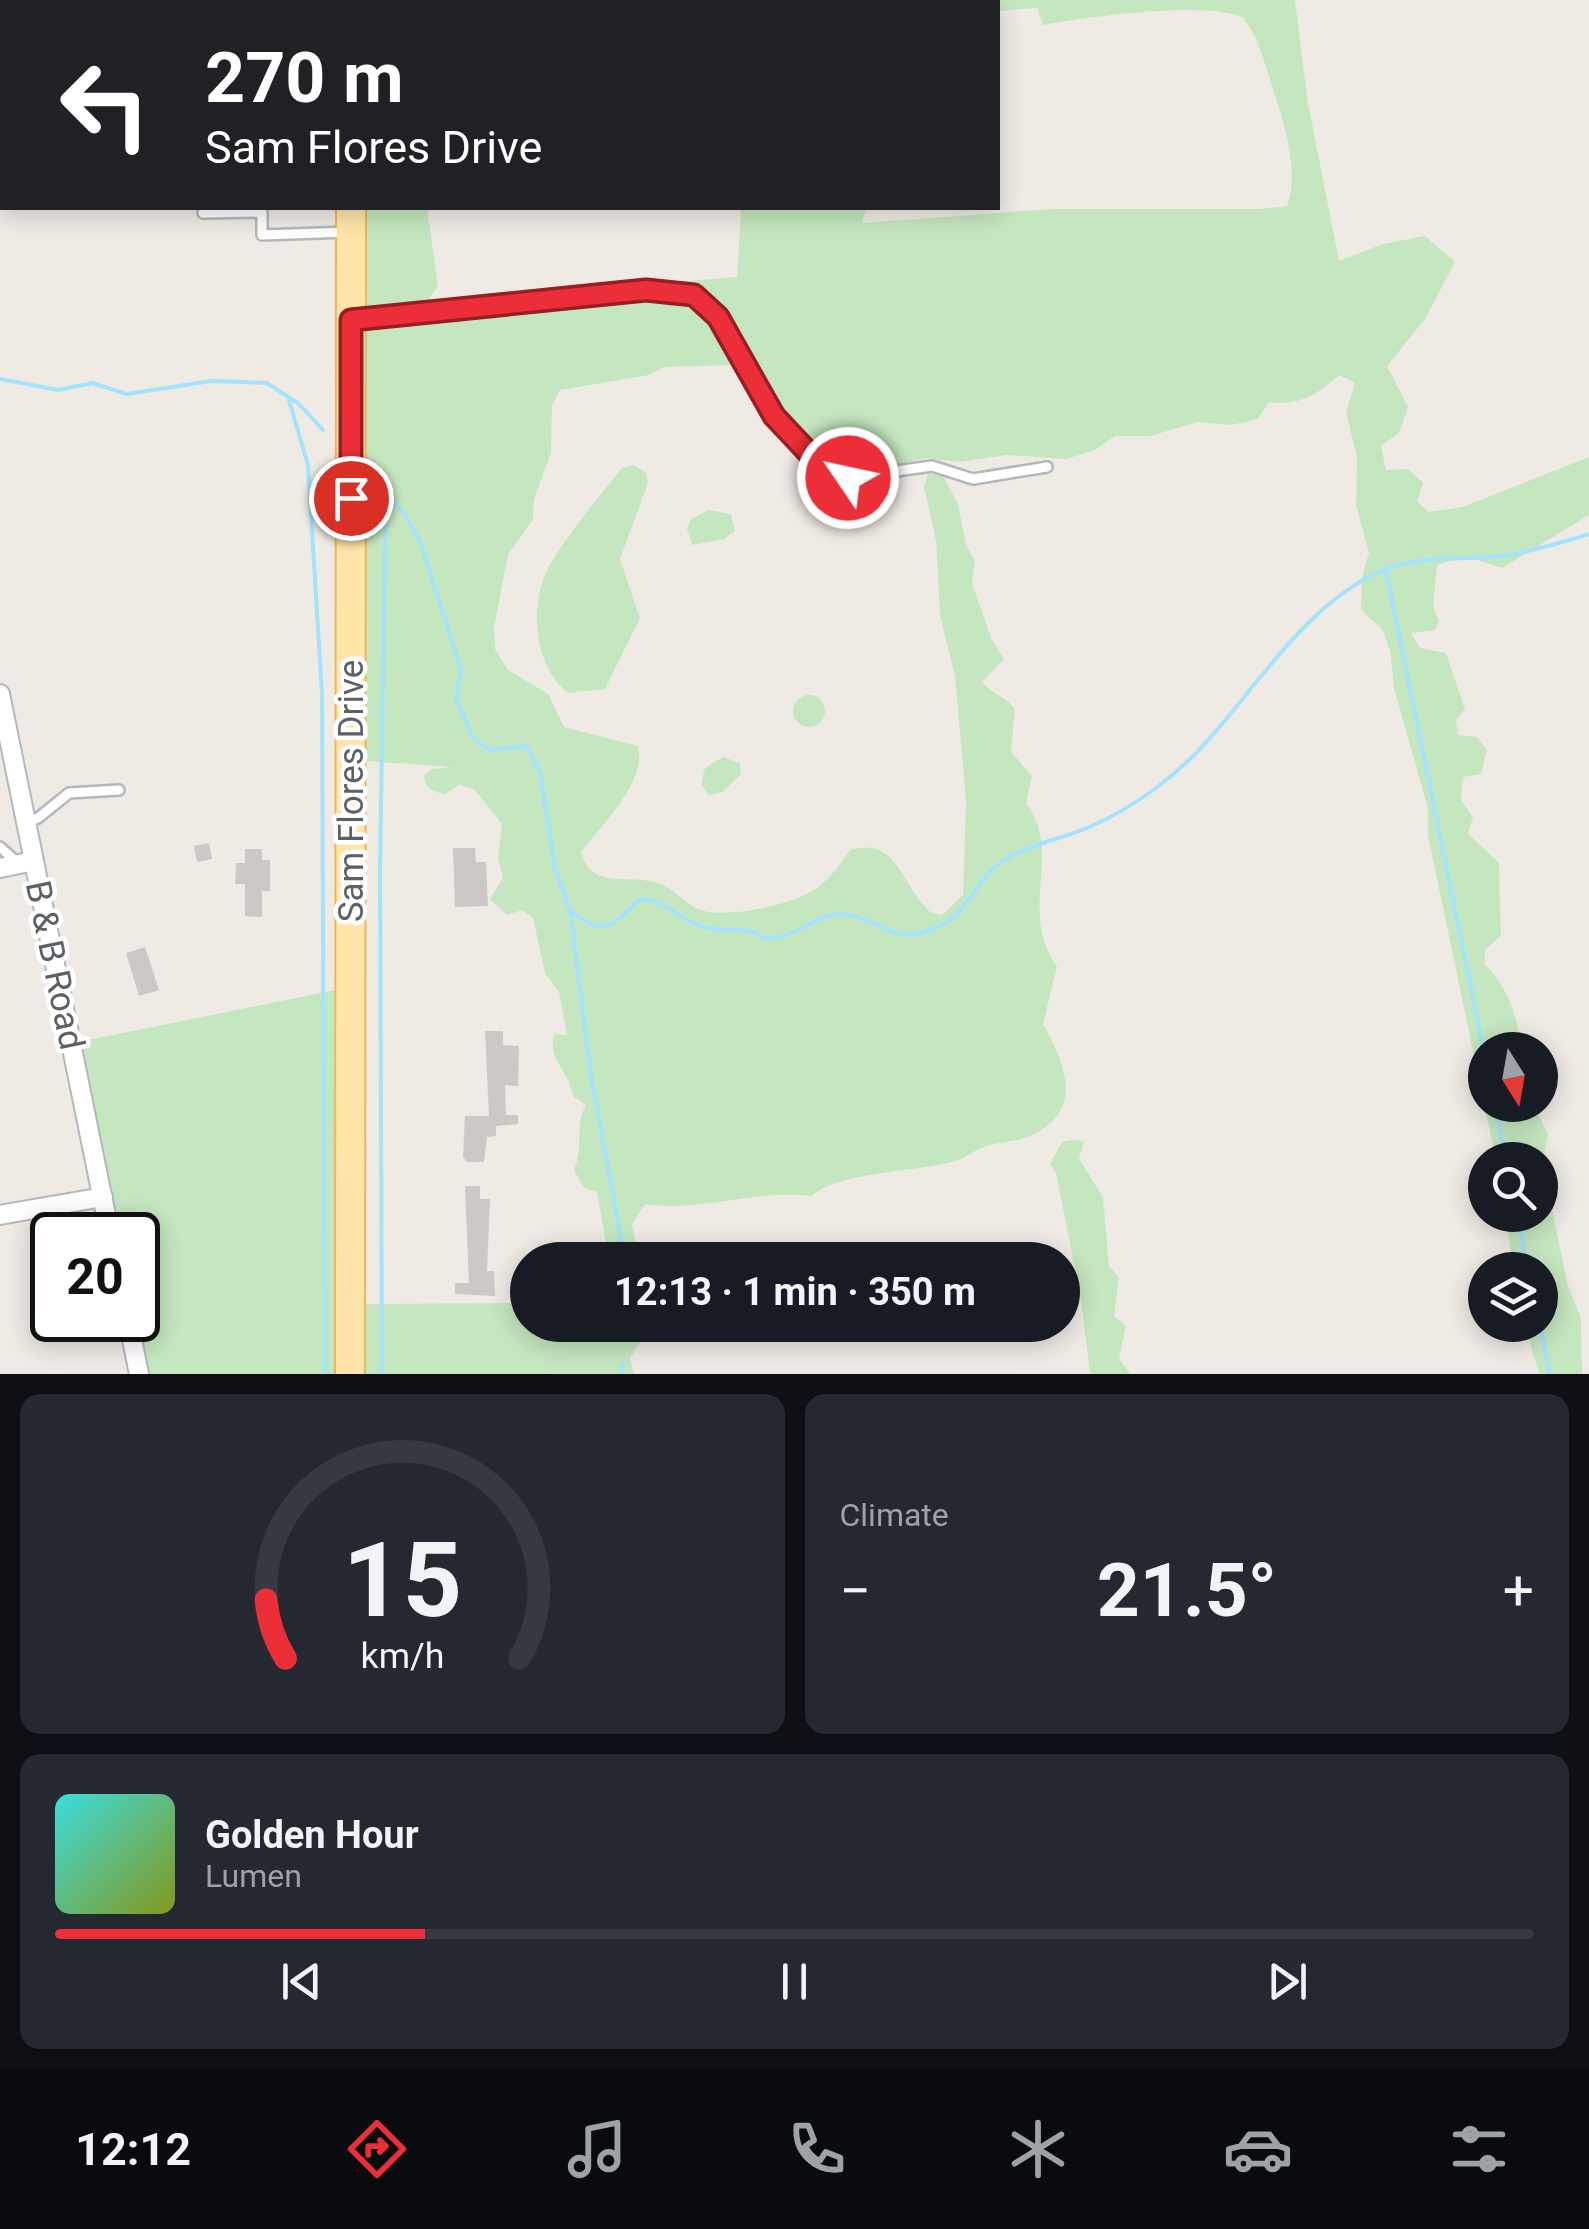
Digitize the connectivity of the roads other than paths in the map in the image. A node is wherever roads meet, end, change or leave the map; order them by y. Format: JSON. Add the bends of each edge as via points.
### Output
{"nodes":[{"id":1,"x":203,"y":213,"type":"dead end"},
{"id":2,"x":351,"y":220,"type":"edge"},
{"id":3,"x":351,"y":320,"type":"junction"},
{"id":4,"x":1047,"y":468,"type":"dead end"},
{"id":5,"x":0,"y":694,"type":"edge"},
{"id":6,"x":7,"y":767,"type":"edge"},
{"id":7,"x":119,"y":790,"type":"dead end"},
{"id":8,"x":26,"y":822,"type":"junction"},
{"id":9,"x":0,"y":847,"type":"edge"},
{"id":10,"x":18,"y":864,"type":"edge"},
{"id":11,"x":102,"y":1197,"type":"junction"},
{"id":12,"x":105,"y":1212,"type":"edge"},
{"id":13,"x":0,"y":1215,"type":"edge"},
{"id":14,"x":132,"y":1342,"type":"edge"},
{"id":15,"x":139,"y":1374,"type":"edge"},
{"id":16,"x":350,"y":1374,"type":"edge"}],
"edges":[{"from":1,"to":2,"type":"lane","via":[[262,212],[262,236]]},
{"from":2,"to":3,"type":"main road","name":"Sam Flores Drive"},
{"from":3,"to":4,"type":"lane","via":[[675,291],[694,295],[718,317],[774,416],[821,466],[848,478],[932,466],[974,478]]},
{"from":3,"to":16,"type":"main road","name":"Sam Flores Drive"},
{"from":5,"to":6,"type":"street","name":"B & B Road"},
{"from":6,"to":8,"type":"street","name":"B & B Road"},
{"from":7,"to":8,"type":"lane","via":[[69,793]]},
{"from":8,"to":10,"type":"street","name":"B & B Road"},
{"from":9,"to":10,"type":"lane"},
{"from":10,"to":11,"type":"street","name":"B & B Road"},
{"from":11,"to":12,"type":"street","name":"B & B Road"},
{"from":11,"to":13,"type":"street"},
{"from":14,"to":15,"type":"street"}]}
